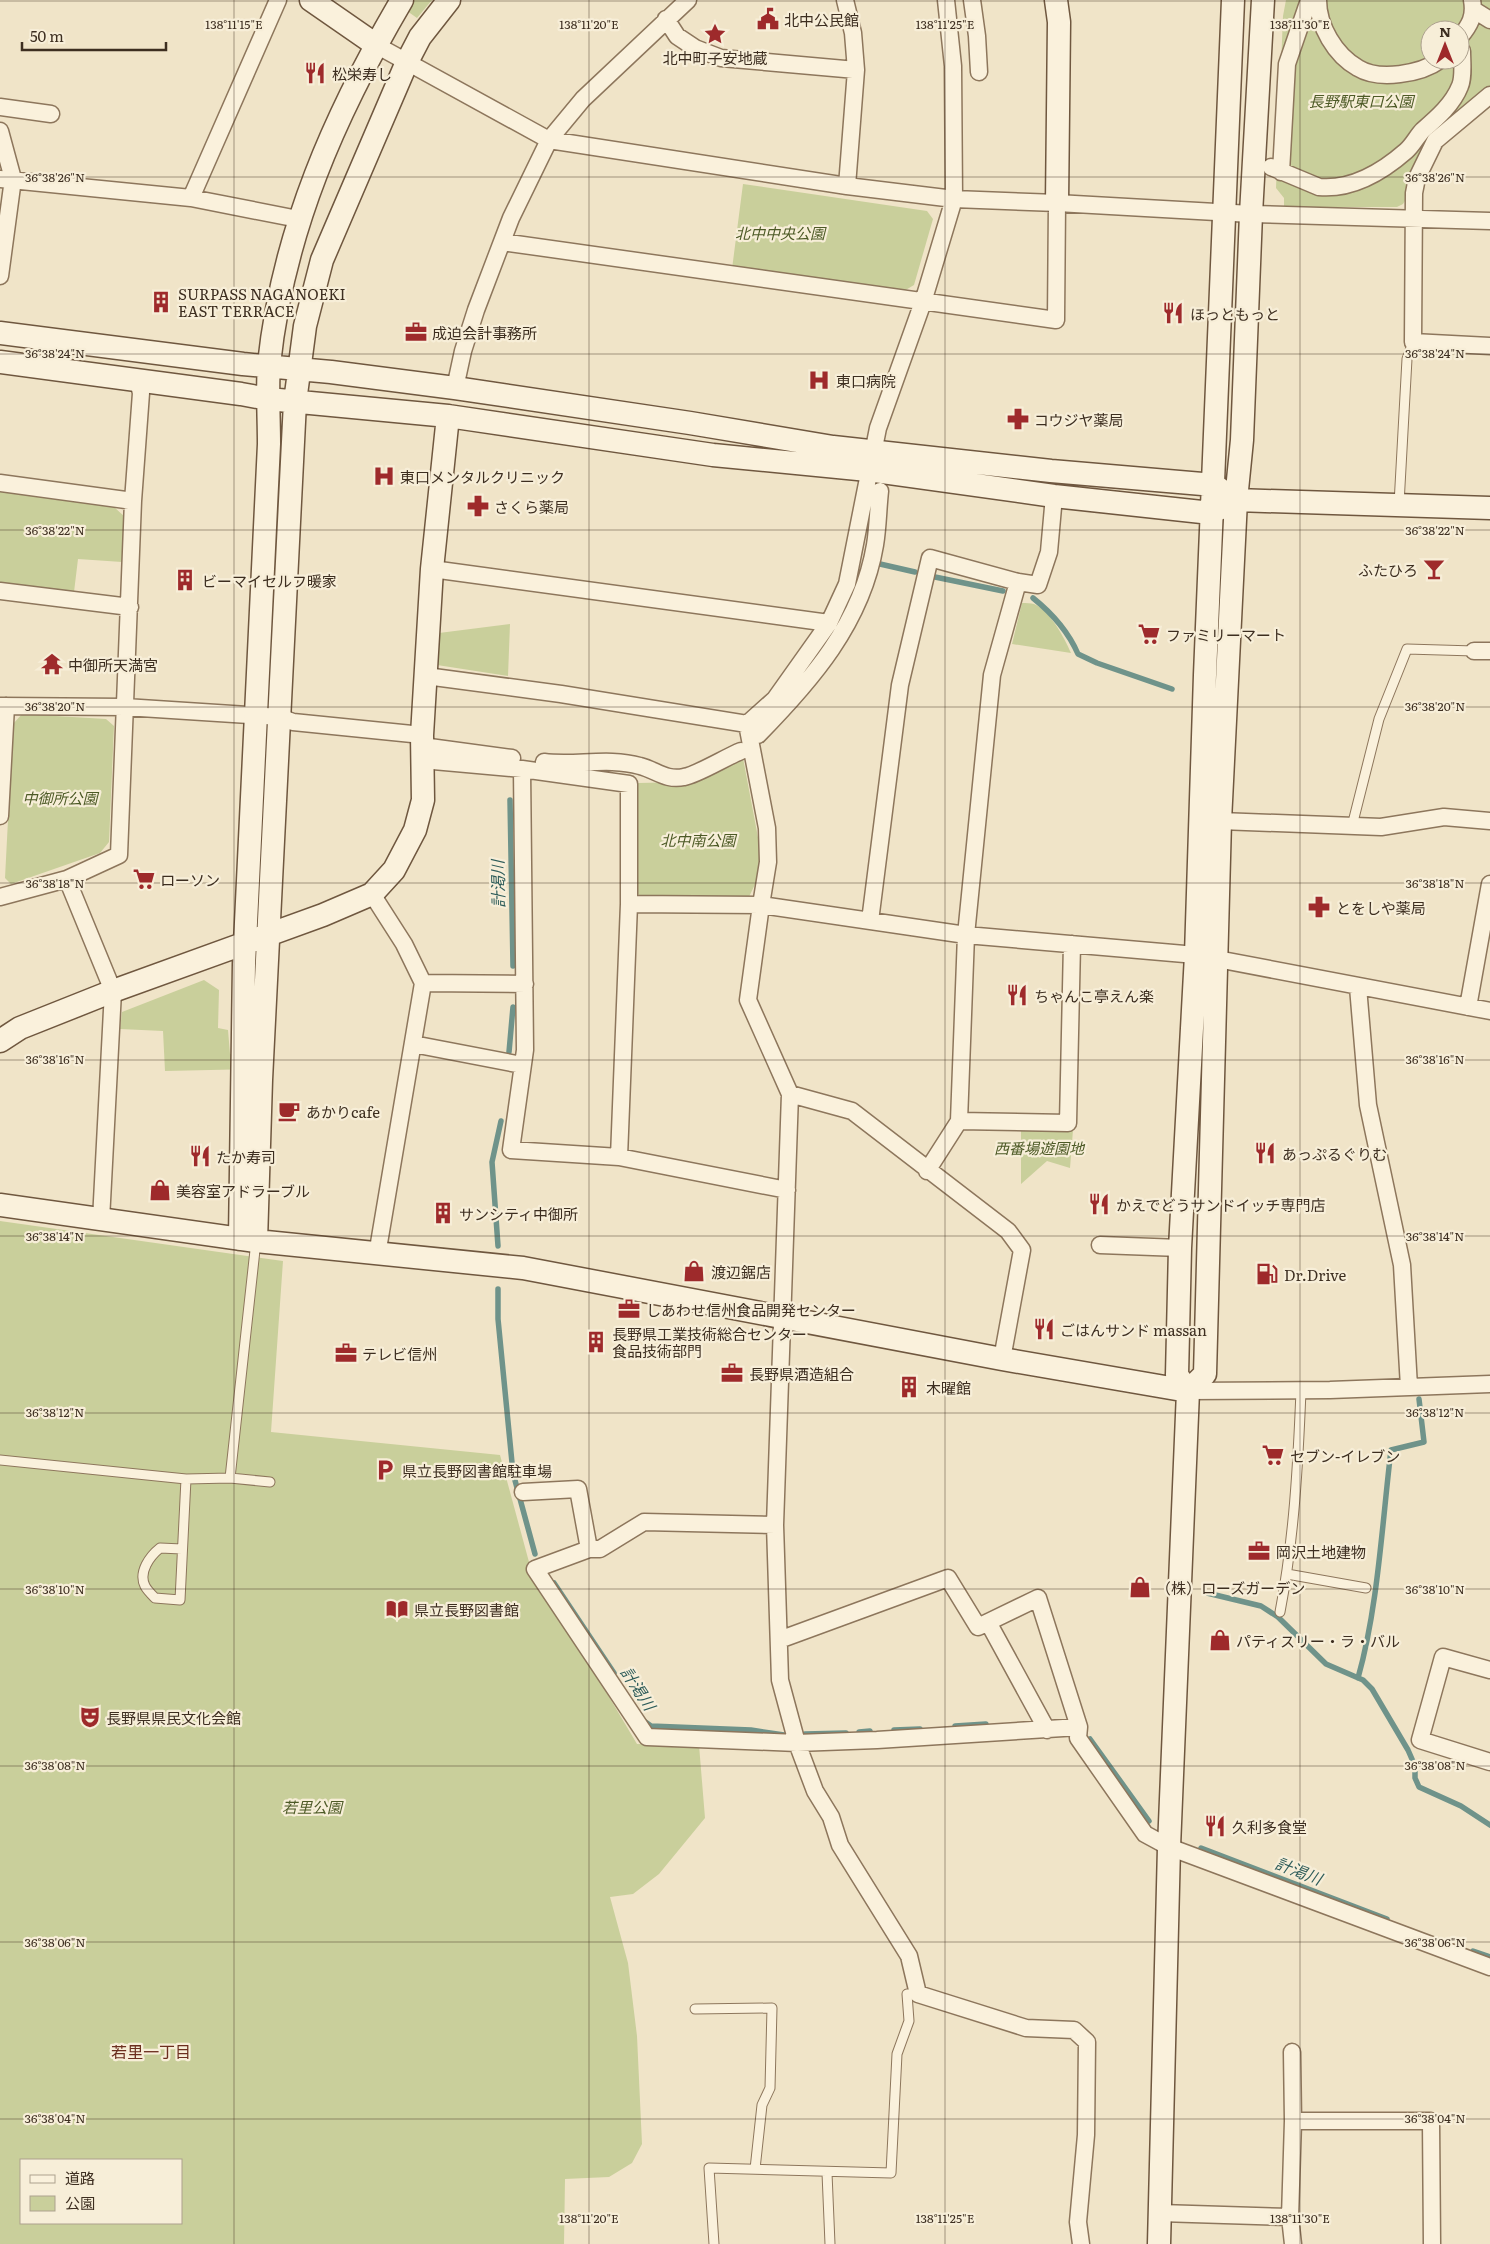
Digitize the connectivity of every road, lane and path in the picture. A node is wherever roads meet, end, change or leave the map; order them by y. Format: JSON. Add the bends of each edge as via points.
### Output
{"nodes":[{"id":1,"x":278,"y":0,"type":"edge"},
{"id":2,"x":311,"y":0,"type":"edge"},
{"id":3,"x":402,"y":0,"type":"edge"},
{"id":4,"x":449,"y":0,"type":"edge"},
{"id":5,"x":688,"y":0,"type":"edge"},
{"id":6,"x":845,"y":0,"type":"edge"},
{"id":7,"x":946,"y":0,"type":"edge"},
{"id":8,"x":972,"y":0,"type":"edge"},
{"id":9,"x":1056,"y":0,"type":"edge"},
{"id":10,"x":1233,"y":0,"type":"edge"},
{"id":11,"x":1263,"y":0,"type":"edge"},
{"id":12,"x":1309,"y":0,"type":"edge"},
{"id":13,"x":1318,"y":0,"type":"edge"},
{"id":14,"x":1473,"y":5,"type":"edge"},
{"id":15,"x":666,"y":19,"type":"junction"},
{"id":16,"x":1490,"y":20,"type":"edge"},
{"id":17,"x":1470,"y":24,"type":"edge"},
{"id":18,"x":376,"y":45,"type":"junction"},
{"id":19,"x":407,"y":62,"type":"junction"},
{"id":20,"x":856,"y":70,"type":"junction"},
{"id":21,"x":1421,"y":70,"type":"edge"},
{"id":22,"x":1461,"y":70,"type":"edge"},
{"id":23,"x":978,"y":72,"type":"dead end"},
{"id":24,"x":1490,"y":95,"type":"edge"},
{"id":25,"x":0,"y":107,"type":"edge"},
{"id":26,"x":51,"y":114,"type":"dead end"},
{"id":27,"x":0,"y":131,"type":"edge"},
{"id":28,"x":549,"y":140,"type":"junction"},
{"id":29,"x":7,"y":179,"type":"edge"},
{"id":30,"x":848,"y":186,"type":"junction"},
{"id":31,"x":191,"y":198,"type":"junction"},
{"id":32,"x":954,"y":200,"type":"junction"},
{"id":33,"x":1057,"y":203,"type":"junction"},
{"id":34,"x":1223,"y":212,"type":"junction"},
{"id":35,"x":1251,"y":214,"type":"junction"},
{"id":36,"x":1414,"y":219,"type":"junction"},
{"id":37,"x":298,"y":220,"type":"junction"},
{"id":38,"x":1490,"y":221,"type":"edge"},
{"id":39,"x":502,"y":242,"type":"junction"},
{"id":40,"x":0,"y":276,"type":"edge"},
{"id":41,"x":924,"y":302,"type":"junction"},
{"id":42,"x":0,"y":333,"type":"edge"},
{"id":43,"x":1413,"y":342,"type":"junction"},
{"id":44,"x":1490,"y":346,"type":"edge"},
{"id":45,"x":0,"y":362,"type":"edge"},
{"id":46,"x":269,"y":366,"type":"junction"},
{"id":47,"x":298,"y":369,"type":"junction"},
{"id":48,"x":138,"y":380,"type":"junction"},
{"id":49,"x":455,"y":388,"type":"junction"},
{"id":50,"x":268,"y":399,"type":"junction"},
{"id":51,"x":295,"y":402,"type":"junction"},
{"id":52,"x":448,"y":416,"type":"junction"},
{"id":53,"x":870,"y":461,"type":"junction"},
{"id":54,"x":0,"y":483,"type":"edge"},
{"id":55,"x":1214,"y":485,"type":"junction"},
{"id":56,"x":880,"y":491,"type":"dead end"},
{"id":57,"x":1054,"y":496,"type":"junction"},
{"id":58,"x":1236,"y":500,"type":"junction"},
{"id":59,"x":133,"y":501,"type":"junction"},
{"id":60,"x":1399,"y":504,"type":"junction"},
{"id":61,"x":1490,"y":508,"type":"edge"},
{"id":62,"x":1211,"y":513,"type":"junction"},
{"id":63,"x":432,"y":569,"type":"junction"},
{"id":64,"x":1018,"y":582,"type":"junction"},
{"id":65,"x":0,"y":591,"type":"edge"},
{"id":66,"x":130,"y":607,"type":"junction"},
{"id":67,"x":829,"y":623,"type":"junction"},
{"id":68,"x":1482,"y":651,"type":"edge"},
{"id":69,"x":426,"y":676,"type":"junction"},
{"id":70,"x":3,"y":706,"type":"edge"},
{"id":71,"x":126,"y":707,"type":"junction"},
{"id":72,"x":256,"y":715,"type":"junction"},
{"id":73,"x":280,"y":717,"type":"junction"},
{"id":74,"x":752,"y":729,"type":"junction"},
{"id":75,"x":422,"y":747,"type":"junction"},
{"id":76,"x":741,"y":751,"type":"dead end"},
{"id":77,"x":522,"y":769,"type":"junction"},
{"id":78,"x":0,"y":816,"type":"edge"},
{"id":79,"x":1220,"y":821,"type":"junction"},
{"id":80,"x":1490,"y":821,"type":"edge"},
{"id":81,"x":1352,"y":826,"type":"junction"},
{"id":82,"x":67,"y":879,"type":"junction"},
{"id":83,"x":1490,"y":884,"type":"edge"},
{"id":84,"x":372,"y":894,"type":"junction"},
{"id":85,"x":0,"y":897,"type":"edge"},
{"id":86,"x":1488,"y":901,"type":"edge"},
{"id":87,"x":629,"y":904,"type":"junction"},
{"id":88,"x":761,"y":905,"type":"junction"},
{"id":89,"x":870,"y":921,"type":"junction"},
{"id":90,"x":966,"y":935,"type":"junction"},
{"id":91,"x":268,"y":936,"type":"junction"},
{"id":92,"x":245,"y":944,"type":"junction"},
{"id":93,"x":1072,"y":944,"type":"junction"},
{"id":94,"x":1206,"y":956,"type":"junction"},
{"id":95,"x":423,"y":984,"type":"junction"},
{"id":96,"x":525,"y":984,"type":"junction"},
{"id":97,"x":1358,"y":987,"type":"junction"},
{"id":98,"x":114,"y":991,"type":"junction"},
{"id":99,"x":1468,"y":1007,"type":"junction"},
{"id":100,"x":1490,"y":1011,"type":"edge"},
{"id":101,"x":0,"y":1041,"type":"edge"},
{"id":102,"x":413,"y":1044,"type":"junction"},
{"id":103,"x":522,"y":1065,"type":"junction"},
{"id":104,"x":790,"y":1094,"type":"junction"},
{"id":105,"x":959,"y":1121,"type":"junction"},
{"id":106,"x":619,"y":1157,"type":"junction"},
{"id":107,"x":927,"y":1171,"type":"junction"},
{"id":108,"x":787,"y":1190,"type":"junction"},
{"id":109,"x":0,"y":1205,"type":"edge"},
{"id":110,"x":101,"y":1220,"type":"junction"},
{"id":111,"x":248,"y":1240,"type":"junction"},
{"id":112,"x":1100,"y":1245,"type":"dead end"},
{"id":113,"x":1180,"y":1248,"type":"junction"},
{"id":114,"x":377,"y":1255,"type":"junction"},
{"id":115,"x":782,"y":1316,"type":"junction"},
{"id":116,"x":1002,"y":1359,"type":"junction"},
{"id":117,"x":1490,"y":1384,"type":"edge"},
{"id":118,"x":1409,"y":1387,"type":"junction"},
{"id":119,"x":1188,"y":1391,"type":"junction"},
{"id":120,"x":1301,"y":1391,"type":"junction"},
{"id":121,"x":0,"y":1460,"type":"edge"},
{"id":122,"x":230,"y":1478,"type":"junction"},
{"id":123,"x":186,"y":1479,"type":"junction"},
{"id":124,"x":270,"y":1482,"type":"dead end"},
{"id":125,"x":523,"y":1492,"type":"dead end"},
{"id":126,"x":775,"y":1525,"type":"junction"},
{"id":127,"x":182,"y":1549,"type":"junction"},
{"id":128,"x":589,"y":1549,"type":"junction"},
{"id":129,"x":1287,"y":1574,"type":"junction"},
{"id":130,"x":1366,"y":1588,"type":"dead end"},
{"id":131,"x":1280,"y":1612,"type":"dead end"},
{"id":132,"x":988,"y":1622,"type":"junction"},
{"id":133,"x":779,"y":1640,"type":"junction"},
{"id":134,"x":1490,"y":1670,"type":"edge"},
{"id":135,"x":1079,"y":1727,"type":"junction"},
{"id":136,"x":1047,"y":1730,"type":"junction"},
{"id":137,"x":797,"y":1743,"type":"junction"},
{"id":138,"x":1490,"y":1762,"type":"edge"},
{"id":139,"x":1169,"y":1847,"type":"junction"},
{"id":140,"x":1490,"y":1968,"type":"edge"},
{"id":141,"x":918,"y":1994,"type":"junction"},
{"id":142,"x":695,"y":2009,"type":"dead end"},
{"id":143,"x":1292,"y":2052,"type":"dead end"},
{"id":144,"x":1293,"y":2121,"type":"junction"},
{"id":145,"x":755,"y":2169,"type":"junction"},
{"id":146,"x":827,"y":2173,"type":"junction"},
{"id":147,"x":1160,"y":2214,"type":"junction"},
{"id":148,"x":1290,"y":2217,"type":"junction"},
{"id":149,"x":714,"y":2244,"type":"edge"},
{"id":150,"x":830,"y":2244,"type":"edge"},
{"id":151,"x":1081,"y":2244,"type":"edge"},
{"id":152,"x":1159,"y":2244,"type":"edge"},
{"id":153,"x":1293,"y":2244,"type":"edge"},
{"id":154,"x":1432,"y":2244,"type":"edge"}],
"edges":[{"from":1,"to":31,"type":"street"},
{"from":2,"to":18,"type":"street"},
{"from":3,"to":18,"type":"street"},
{"from":4,"to":19,"type":"street","via":[[420,38]]},
{"from":5,"to":15,"type":"street"},
{"from":6,"to":20,"type":"street","via":[[853,33]]},
{"from":7,"to":32,"type":"street","via":[[953,66]]},
{"from":8,"to":23,"type":"street"},
{"from":9,"to":33,"type":"street","via":[[1059,22]]},
{"from":10,"to":34,"type":"street"},
{"from":11,"to":35,"type":"street"},
{"from":12,"to":22,"type":"street","via":[[1287,64],[1276,169],[1327,188],[1372,176],[1407,150],[1440,116],[1461,85]]},
{"from":13,"to":21,"type":"street","via":[[1321,22],[1331,42],[1359,69],[1399,75]]},
{"from":14,"to":16,"type":"street"},
{"from":14,"to":17,"type":"street"},
{"from":15,"to":20,"type":"street","via":[[677,36],[695,48],[721,58]]},
{"from":15,"to":28,"type":"street","via":[[584,99]]},
{"from":18,"to":19,"type":"street"},
{"from":18,"to":37,"type":"street","via":[[330,139]]},
{"from":19,"to":28,"type":"street"},
{"from":19,"to":47,"type":"street","via":[[322,260]]},
{"from":20,"to":30,"type":"street"},
{"from":24,"to":36,"type":"street","via":[[1436,141],[1417,178]]},
{"from":25,"to":26,"type":"street"},
{"from":27,"to":29,"type":"street"},
{"from":28,"to":30,"type":"street"},
{"from":28,"to":39,"type":"street"},
{"from":29,"to":31,"type":"street"},
{"from":29,"to":40,"type":"street"},
{"from":30,"to":32,"type":"street"},
{"from":31,"to":37,"type":"street"},
{"from":32,"to":33,"type":"street"},
{"from":32,"to":41,"type":"street"},
{"from":33,"to":34,"type":"street"},
{"from":33,"to":41,"type":"street","via":[[1056,320]]},
{"from":34,"to":35,"type":"street"},
{"from":34,"to":55,"type":"street"},
{"from":35,"to":36,"type":"street"},
{"from":35,"to":58,"type":"street","via":[[1242,440]]},
{"from":36,"to":38,"type":"street"},
{"from":36,"to":43,"type":"street"},
{"from":37,"to":46,"type":"street","via":[[280,295]]},
{"from":39,"to":41,"type":"street"},
{"from":39,"to":49,"type":"street","via":[[476,310]]},
{"from":41,"to":53,"type":"street","via":[[878,428]]},
{"from":42,"to":46,"type":"street"},
{"from":43,"to":44,"type":"street"},
{"from":43,"to":60,"type":"lane","via":[[1407,359]]},
{"from":45,"to":48,"type":"street"},
{"from":46,"to":47,"type":"street"},
{"from":46,"to":50,"type":"street"},
{"from":47,"to":49,"type":"street"},
{"from":47,"to":51,"type":"street"},
{"from":48,"to":50,"type":"street"},
{"from":48,"to":59,"type":"street","via":[[141,393]]},
{"from":49,"to":53,"type":"street","via":[[833,447]]},
{"from":50,"to":51,"type":"street"},
{"from":50,"to":72,"type":"street","via":[[269,444]]},
{"from":51,"to":52,"type":"street"},
{"from":51,"to":73,"type":"street"},
{"from":52,"to":53,"type":"street","via":[[712,455]]},
{"from":52,"to":63,"type":"street"},
{"from":53,"to":55,"type":"street","via":[[1052,471]]},
{"from":53,"to":57,"type":"street"},
{"from":53,"to":67,"type":"street","via":[[847,584]]},
{"from":54,"to":59,"type":"street"},
{"from":55,"to":58,"type":"street"},
{"from":55,"to":62,"type":"street"},
{"from":56,"to":74,"type":"street","via":[[875,545],[850,618],[801,690]]},
{"from":57,"to":62,"type":"street"},
{"from":57,"to":64,"type":"street","via":[[1049,552],[1038,585]]},
{"from":58,"to":60,"type":"street"},
{"from":58,"to":62,"type":"street"},
{"from":58,"to":79,"type":"street"},
{"from":59,"to":66,"type":"street"},
{"from":60,"to":61,"type":"street"},
{"from":62,"to":94,"type":"street"},
{"from":63,"to":67,"type":"street"},
{"from":63,"to":69,"type":"street"},
{"from":64,"to":89,"type":"street","via":[[930,558],[900,685]]},
{"from":64,"to":90,"type":"street","via":[[992,675]]},
{"from":65,"to":66,"type":"street"},
{"from":66,"to":71,"type":"street"},
{"from":67,"to":74,"type":"street"},
{"from":68,"to":81,"type":"lane","via":[[1407,649],[1379,719]]},
{"from":69,"to":74,"type":"street","via":[[562,694]]},
{"from":69,"to":75,"type":"street"},
{"from":70,"to":71,"type":"street"},
{"from":70,"to":78,"type":"street"},
{"from":71,"to":72,"type":"street"},
{"from":71,"to":82,"type":"street","via":[[119,856]]},
{"from":72,"to":73,"type":"street"},
{"from":72,"to":92,"type":"street"},
{"from":73,"to":75,"type":"street"},
{"from":73,"to":91,"type":"street"},
{"from":74,"to":88,"type":"street","via":[[768,862]]},
{"from":75,"to":76,"type":"street","via":[[558,764],[593,761],[640,766],[662,776],[685,780]]},
{"from":75,"to":77,"type":"street"},
{"from":75,"to":84,"type":"street","via":[[423,800],[415,830],[394,870]]},
{"from":77,"to":87,"type":"street","via":[[629,784]]},
{"from":77,"to":96,"type":"street"},
{"from":79,"to":81,"type":"street"},
{"from":79,"to":94,"type":"street"},
{"from":80,"to":81,"type":"street","via":[[1444,817],[1382,826]]},
{"from":82,"to":85,"type":"street"},
{"from":82,"to":98,"type":"street"},
{"from":83,"to":86,"type":"street"},
{"from":84,"to":91,"type":"street"},
{"from":84,"to":95,"type":"street","via":[[404,944]]},
{"from":86,"to":99,"type":"street"},
{"from":87,"to":88,"type":"street"},
{"from":87,"to":106,"type":"street"},
{"from":88,"to":89,"type":"street"},
{"from":88,"to":104,"type":"street","via":[[748,1000]]},
{"from":89,"to":90,"type":"street"},
{"from":90,"to":93,"type":"street"},
{"from":90,"to":105,"type":"street"},
{"from":91,"to":92,"type":"street"},
{"from":91,"to":111,"type":"street"},
{"from":92,"to":98,"type":"street"},
{"from":92,"to":111,"type":"street"},
{"from":93,"to":94,"type":"street"},
{"from":93,"to":105,"type":"street","via":[[1068,1123]]},
{"from":94,"to":97,"type":"street"},
{"from":94,"to":113,"type":"street"},
{"from":94,"to":119,"type":"street","via":[[1205,1374]]},
{"from":95,"to":96,"type":"street"},
{"from":95,"to":102,"type":"street"},
{"from":96,"to":103,"type":"street"},
{"from":97,"to":99,"type":"street"},
{"from":97,"to":118,"type":"street","via":[[1368,1106],[1402,1265]]},
{"from":98,"to":101,"type":"street","via":[[20,1028]]},
{"from":98,"to":110,"type":"street"},
{"from":99,"to":100,"type":"street"},
{"from":102,"to":103,"type":"street"},
{"from":102,"to":114,"type":"street"},
{"from":103,"to":106,"type":"street","via":[[511,1150]]},
{"from":104,"to":107,"type":"street","via":[[852,1112]]},
{"from":104,"to":108,"type":"street"},
{"from":105,"to":107,"type":"street"},
{"from":106,"to":108,"type":"street"},
{"from":107,"to":116,"type":"street","via":[[1008,1231],[1022,1250]]},
{"from":108,"to":115,"type":"street"},
{"from":109,"to":110,"type":"street"},
{"from":110,"to":111,"type":"street"},
{"from":111,"to":114,"type":"street"},
{"from":111,"to":122,"type":"lane"},
{"from":112,"to":113,"type":"street"},
{"from":113,"to":119,"type":"street","via":[[1177,1375]]},
{"from":114,"to":115,"type":"street","via":[[523,1268]]},
{"from":115,"to":116,"type":"street"},
{"from":115,"to":126,"type":"street"},
{"from":116,"to":119,"type":"street"},
{"from":117,"to":118,"type":"street"},
{"from":118,"to":120,"type":"street"},
{"from":119,"to":120,"type":"street"},
{"from":119,"to":139,"type":"street"},
{"from":120,"to":129,"type":"lane","via":[[1296,1495]]},
{"from":121,"to":123,"type":"lane"},
{"from":122,"to":123,"type":"lane"},
{"from":122,"to":124,"type":"lane"},
{"from":123,"to":127,"type":"lane"},
{"from":125,"to":128,"type":"street","via":[[578,1489]]},
{"from":126,"to":128,"type":"street","via":[[644,1522],[600,1549]]},
{"from":126,"to":133,"type":"street"},
{"from":127,"to":127,"type":"lane","via":[[180,1600],[155,1598],[144,1586],[149,1557],[160,1548]]},
{"from":128,"to":137,"type":"street","via":[[535,1569],[648,1737]]},
{"from":129,"to":130,"type":"lane"},
{"from":129,"to":131,"type":"lane"},
{"from":132,"to":133,"type":"street","via":[[978,1627],[948,1578]]},
{"from":132,"to":135,"type":"street","via":[[1038,1598]]},
{"from":132,"to":136,"type":"street"},
{"from":133,"to":137,"type":"street","via":[[780,1680]]},
{"from":134,"to":138,"type":"street","via":[[1443,1657],[1420,1740]]},
{"from":135,"to":136,"type":"street"},
{"from":135,"to":139,"type":"street","via":[[1078,1738],[1145,1834]]},
{"from":136,"to":137,"type":"street"},
{"from":137,"to":141,"type":"street","via":[[815,1791],[831,1817],[840,1845],[909,1956]]},
{"from":139,"to":140,"type":"street"},
{"from":139,"to":147,"type":"street"},
{"from":141,"to":146,"type":"lane","via":[[907,1994],[909,2021],[897,2054],[891,2173]]},
{"from":141,"to":151,"type":"street","via":[[1026,2028],[1074,2030],[1087,2042],[1086,2135],[1078,2222]]},
{"from":142,"to":145,"type":"lane","via":[[772,2008],[770,2088],[762,2105]]},
{"from":143,"to":144,"type":"street"},
{"from":144,"to":148,"type":"street"},
{"from":144,"to":154,"type":"street","via":[[1431,2121]]},
{"from":145,"to":146,"type":"lane"},
{"from":145,"to":149,"type":"lane","via":[[710,2168]]},
{"from":146,"to":150,"type":"lane"},
{"from":147,"to":148,"type":"street"},
{"from":147,"to":152,"type":"street"},
{"from":148,"to":153,"type":"street"}]}
